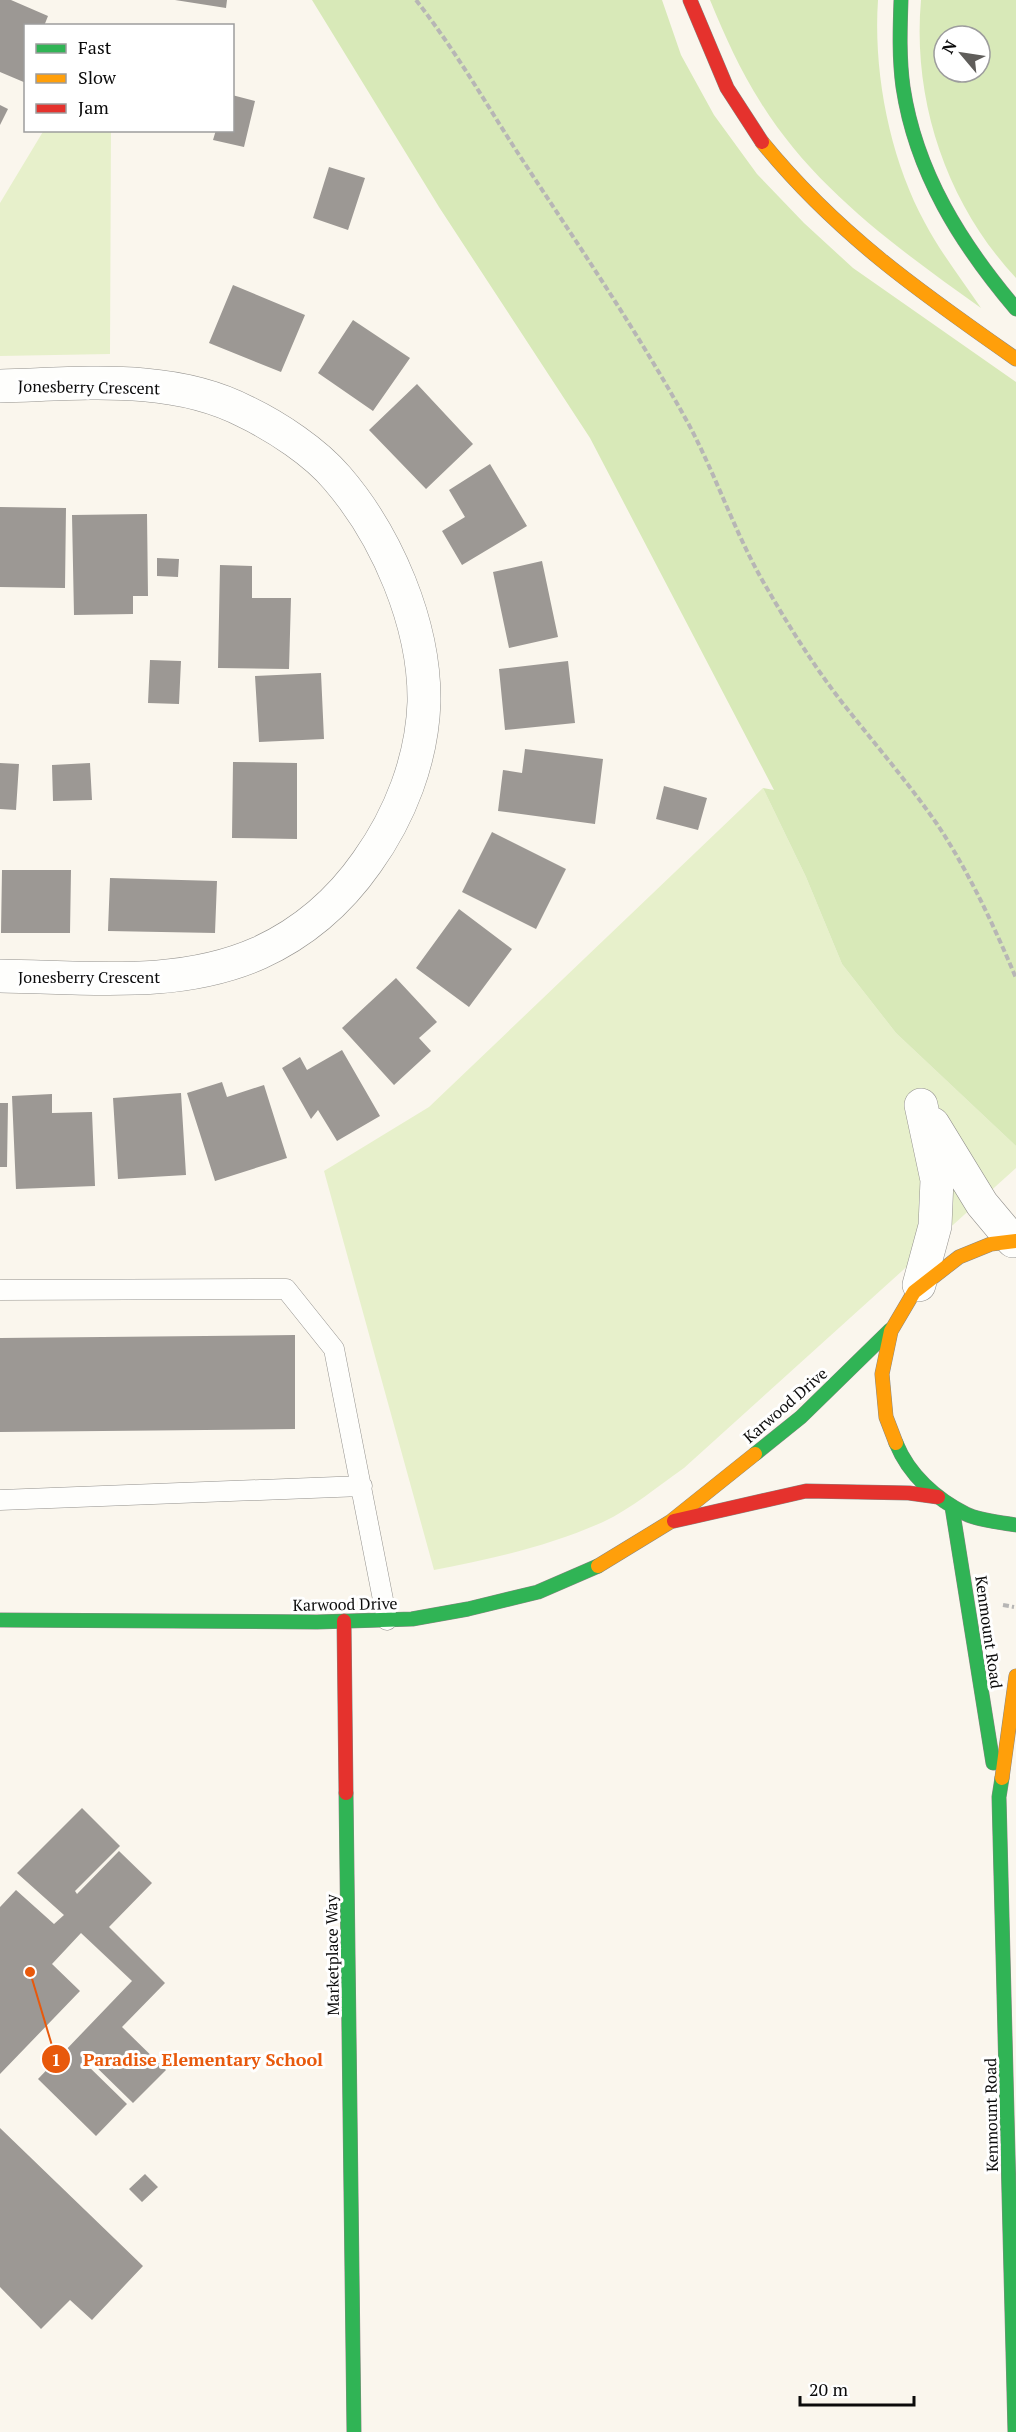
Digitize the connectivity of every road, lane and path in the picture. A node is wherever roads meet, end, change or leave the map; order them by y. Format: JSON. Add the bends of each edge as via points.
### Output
{"nodes":[{"id":1,"x":416,"y":0,"type":"edge"},
{"id":2,"x":690,"y":0,"type":"edge"},
{"id":3,"x":902,"y":0,"type":"edge"},
{"id":4,"x":1016,"y":309,"type":"edge"},
{"id":5,"x":1016,"y":359,"type":"edge"},
{"id":6,"x":0,"y":386,"type":"edge"},
{"id":7,"x":0,"y":976,"type":"edge"},
{"id":8,"x":1016,"y":978,"type":"edge"},
{"id":9,"x":1014,"y":1241,"type":"edge"},
{"id":10,"x":919,"y":1285,"type":"junction"},
{"id":11,"x":0,"y":1290,"type":"edge"},
{"id":12,"x":890,"y":1330,"type":"junction"},
{"id":13,"x":362,"y":1486,"type":"junction"},
{"id":14,"x":938,"y":1497,"type":"junction"},
{"id":15,"x":0,"y":1500,"type":"edge"},
{"id":16,"x":952,"y":1507,"type":"junction"},
{"id":17,"x":670,"y":1522,"type":"junction"},
{"id":18,"x":1016,"y":1525,"type":"edge"},
{"id":19,"x":0,"y":1620,"type":"edge"},
{"id":20,"x":387,"y":1620,"type":"junction"},
{"id":21,"x":344,"y":1621,"type":"junction"},
{"id":22,"x":1016,"y":1676,"type":"edge"},
{"id":23,"x":999,"y":1797,"type":"junction"},
{"id":24,"x":354,"y":2432,"type":"edge"},
{"id":25,"x":1015,"y":2432,"type":"edge"}],
"edges":[{"from":1,"to":8,"type":"path","via":[[571,231],[671,393],[704,453],[736,530],[769,593],[828,683],[948,842]]},
{"from":2,"to":5,"type":"main road","via":[[735,102],[793,179],[864,247]]},
{"from":3,"to":4,"type":"main road","via":[[903,90],[924,166],[962,241]]},
{"from":6,"to":7,"type":"street","name":"Jonesberry Crescent","via":[[150,385],[201,393],[245,411],[291,438],[335,476],[370,521],[396,570],[417,647],[424,701],[418,749],[404,798],[390,826],[348,890],[306,926],[259,952],[210,970],[161,978]]},
{"from":9,"to":10,"type":"main road","via":[[962,1254]]},
{"from":9,"to":10,"type":"street","via":[[982,1204],[921,1105],[937,1180],[935,1226]]},
{"from":10,"to":12,"type":"main road"},
{"from":11,"to":13,"type":"lane","via":[[286,1289],[334,1349]]},
{"from":12,"to":14,"type":"main road","via":[[880,1382],[885,1417],[902,1458]]},
{"from":12,"to":17,"type":"main road","name":"Karwood Drive","via":[[801,1417]]},
{"from":13,"to":15,"type":"lane"},
{"from":13,"to":20,"type":"lane"},
{"from":14,"to":16,"type":"main road"},
{"from":14,"to":17,"type":"main road","name":"Karwood Drive","via":[[897,1492],[806,1491]]},
{"from":16,"to":18,"type":"main road","via":[[976,1518]]},
{"from":16,"to":23,"type":"main road","name":"Kenmount Road"},
{"from":17,"to":20,"type":"main road","name":"Karwood Drive","via":[[602,1564],[538,1592],[468,1609]]},
{"from":19,"to":21,"type":"main road","name":"Karwood Drive"},
{"from":20,"to":21,"type":"main road","name":"Karwood Drive"},
{"from":21,"to":24,"type":"main road","name":"Marketplace Way"},
{"from":22,"to":23,"type":"main road","name":"Kenmount Road"},
{"from":23,"to":25,"type":"main road","name":"Kenmount Road"}]}
